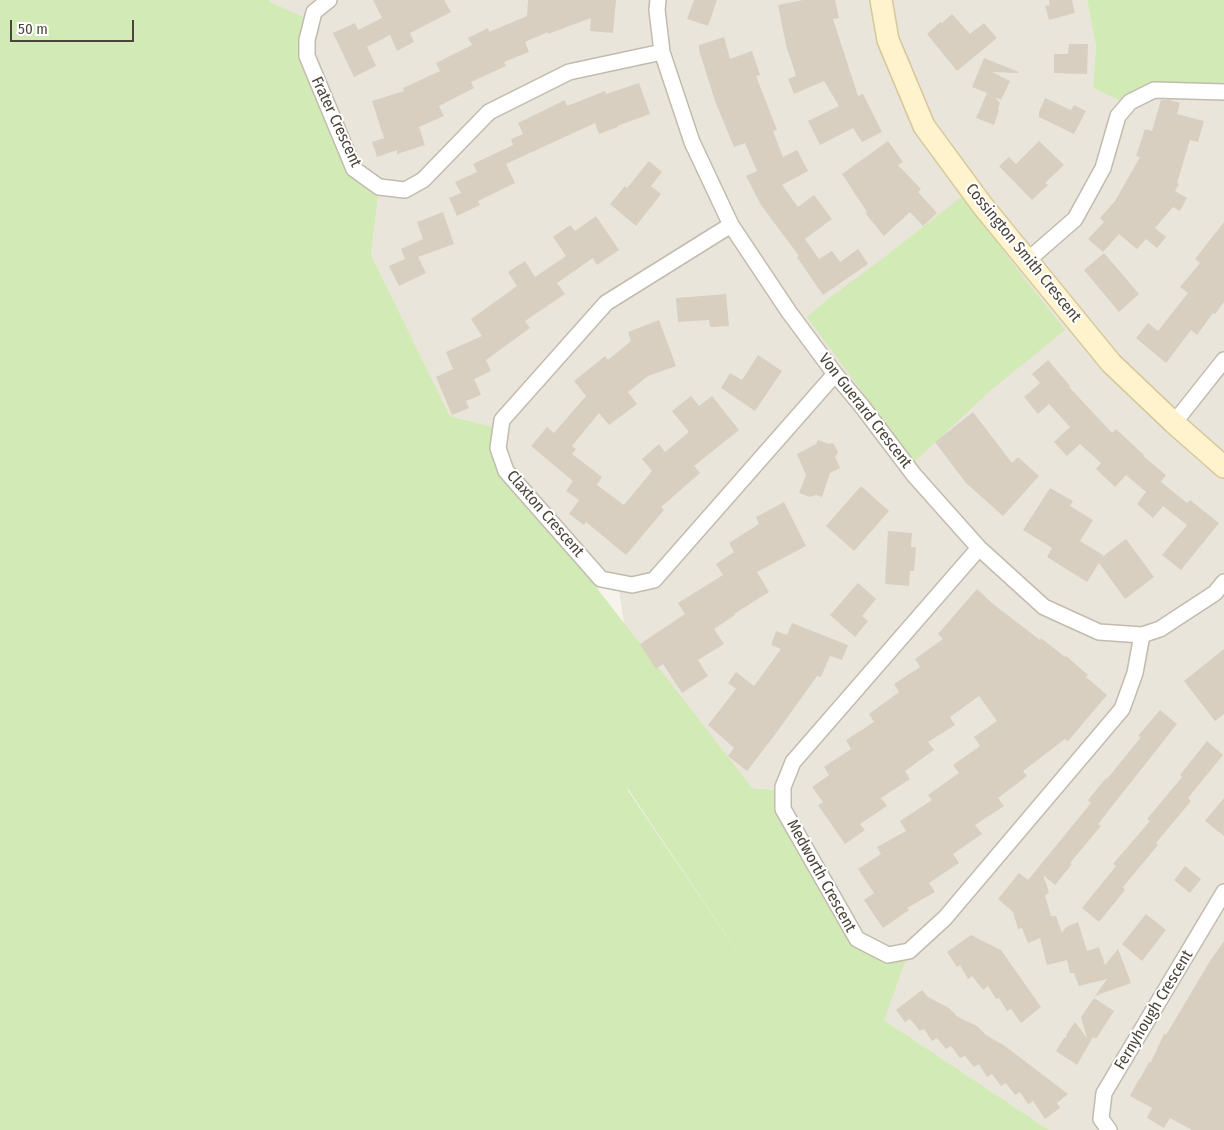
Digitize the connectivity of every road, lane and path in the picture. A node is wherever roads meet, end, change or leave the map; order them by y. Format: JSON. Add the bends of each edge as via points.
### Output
{"nodes":[{"id":1,"x":329,"y":0,"type":"edge"},
{"id":2,"x":658,"y":0,"type":"edge"},
{"id":3,"x":881,"y":0,"type":"edge"},
{"id":4,"x":662,"y":52,"type":"junction"},
{"id":5,"x":1224,"y":92,"type":"edge"},
{"id":6,"x":731,"y":225,"type":"junction"},
{"id":7,"x":1028,"y":260,"type":"junction"},
{"id":8,"x":1224,"y":360,"type":"edge"},
{"id":9,"x":835,"y":374,"type":"junction"},
{"id":10,"x":1174,"y":423,"type":"junction"},
{"id":11,"x":1224,"y":467,"type":"edge"},
{"id":12,"x":979,"y":548,"type":"junction"},
{"id":13,"x":1224,"y":582,"type":"edge"},
{"id":14,"x":1142,"y":635,"type":"junction"},
{"id":15,"x":1224,"y":892,"type":"edge"},
{"id":16,"x":1109,"y":1130,"type":"edge"}],
"edges":[{"from":1,"to":4,"type":"street","name":"Frater Crescent","via":[[314,12],[306,56],[354,169],[379,187],[405,190],[423,180],[488,112],[569,72]]},
{"from":2,"to":4,"type":"street","name":"Von Guerard Crescent"},
{"from":3,"to":7,"type":"street","name":"Cossington Smith Crescent","via":[[888,40],[924,126],[982,205]]},
{"from":4,"to":6,"type":"street","name":"Von Guerard Crescent","via":[[692,142]]},
{"from":5,"to":7,"type":"street","via":[[1154,90],[1130,102],[1118,116],[1103,168],[1075,219]]},
{"from":6,"to":9,"type":"street","name":"Von Guerard Crescent"},
{"from":6,"to":9,"type":"street","name":"Claxton Crescent","via":[[606,303],[502,420],[498,448],[506,471],[601,580],[632,585],[654,580]]},
{"from":7,"to":10,"type":"street","name":"Cossington Smith Crescent","via":[[1111,363]]},
{"from":8,"to":10,"type":"street"},
{"from":9,"to":12,"type":"street","name":"Von Guerard Crescent","via":[[914,475]]},
{"from":10,"to":11,"type":"street","name":"Cossington Smith Crescent"},
{"from":12,"to":14,"type":"street","name":"Von Guerard Crescent","via":[[1044,607],[1099,632]]},
{"from":12,"to":14,"type":"street","name":"Medworth Crescent","via":[[793,762],[783,787],[783,808],[857,939],[888,955],[909,951],[945,918],[1122,709],[1135,673]]},
{"from":13,"to":14,"type":"street","name":"Von Guerard Crescent","via":[[1215,592],[1160,629]]},
{"from":15,"to":16,"type":"street","name":"Fernyhough Crescent","via":[[1104,1093],[1101,1119]]}]}
